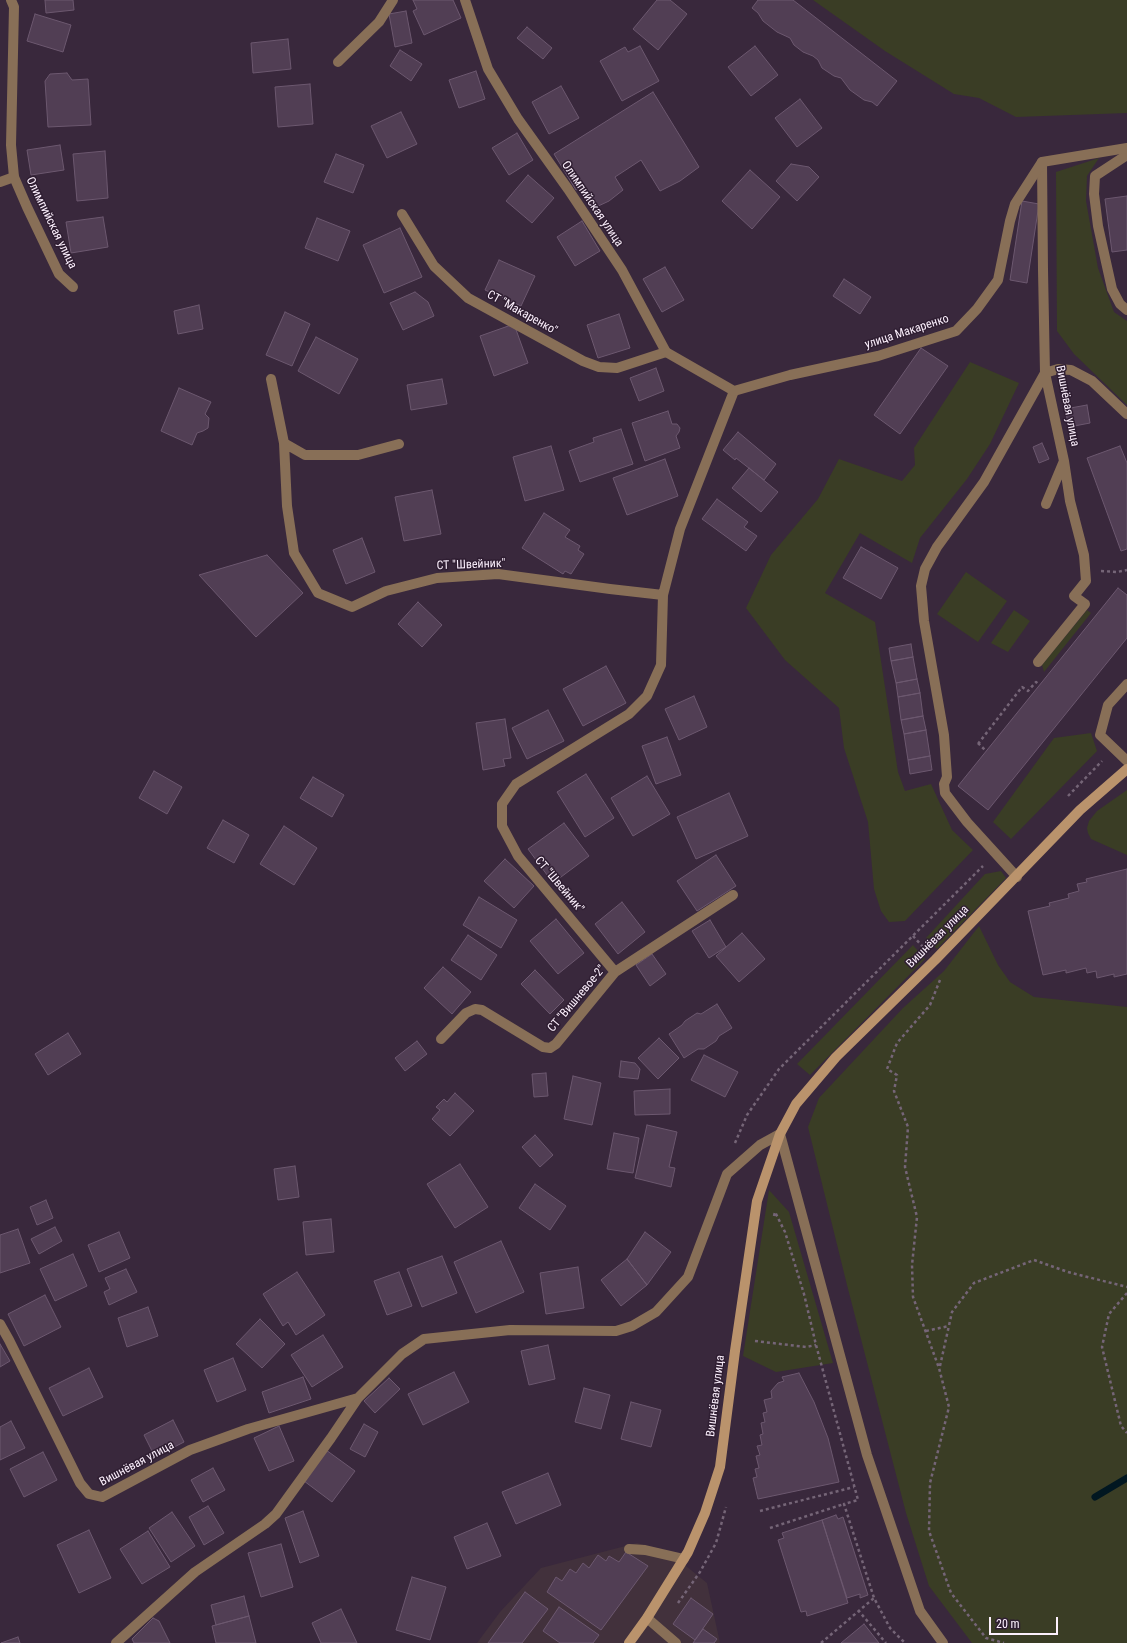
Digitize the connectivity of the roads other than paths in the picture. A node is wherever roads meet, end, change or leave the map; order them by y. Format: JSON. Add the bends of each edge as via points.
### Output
{"nodes":[{"id":1,"x":10,"y":0,"type":"edge"},
{"id":2,"x":393,"y":0,"type":"edge"},
{"id":3,"x":465,"y":0,"type":"edge"},
{"id":4,"x":338,"y":62,"type":"dead end"},
{"id":5,"x":1127,"y":148,"type":"edge"},
{"id":6,"x":1127,"y":155,"type":"edge"},
{"id":7,"x":1042,"y":162,"type":"junction"},
{"id":8,"x":14,"y":177,"type":"junction"},
{"id":9,"x":0,"y":182,"type":"edge"},
{"id":10,"x":402,"y":214,"type":"dead end"},
{"id":11,"x":73,"y":287,"type":"dead end"},
{"id":12,"x":1127,"y":310,"type":"edge"},
{"id":13,"x":666,"y":352,"type":"junction"},
{"id":14,"x":1045,"y":373,"type":"junction"},
{"id":15,"x":271,"y":379,"type":"dead end"},
{"id":16,"x":734,"y":391,"type":"junction"},
{"id":17,"x":1127,"y":414,"type":"edge"},
{"id":18,"x":284,"y":443,"type":"junction"},
{"id":19,"x":399,"y":444,"type":"dead end"},
{"id":20,"x":1064,"y":461,"type":"junction"},
{"id":21,"x":1046,"y":504,"type":"dead end"},
{"id":22,"x":663,"y":595,"type":"junction"},
{"id":23,"x":1038,"y":662,"type":"dead end"},
{"id":24,"x":1127,"y":684,"type":"edge"},
{"id":25,"x":1127,"y":761,"type":"edge"},
{"id":26,"x":1127,"y":769,"type":"edge"},
{"id":27,"x":1017,"y":877,"type":"junction"},
{"id":28,"x":733,"y":895,"type":"dead end"},
{"id":29,"x":615,"y":972,"type":"junction"},
{"id":30,"x":441,"y":1039,"type":"dead end"},
{"id":31,"x":780,"y":1134,"type":"junction"},
{"id":32,"x":0,"y":1324,"type":"edge"},
{"id":33,"x":358,"y":1398,"type":"junction"},
{"id":34,"x":629,"y":1549,"type":"dead end"},
{"id":35,"x":684,"y":1559,"type":"junction"},
{"id":36,"x":647,"y":1618,"type":"junction"},
{"id":37,"x":116,"y":1643,"type":"edge"},
{"id":38,"x":630,"y":1643,"type":"edge"},
{"id":39,"x":676,"y":1643,"type":"edge"},
{"id":40,"x":943,"y":1643,"type":"edge"}],
"edges":[{"from":1,"to":8,"type":"street","name":"Олимпийская улица","via":[[14,7],[11,146]]},
{"from":2,"to":4,"type":"street","via":[[379,22]]},
{"from":3,"to":13,"type":"street","name":"Олимпийская улица","via":[[488,69],[518,120],[622,270]]},
{"from":5,"to":7,"type":"street"},
{"from":6,"to":12,"type":"street","via":[[1095,176],[1094,194],[1098,226],[1112,289],[1120,304]]},
{"from":7,"to":14,"type":"street","name":"Вишнёвая улица"},
{"from":7,"to":16,"type":"street","name":"улица Макаренко","via":[[1015,204],[998,280],[977,309],[956,330],[878,356],[790,375]]},
{"from":8,"to":9,"type":"street"},
{"from":8,"to":11,"type":"street","name":"Олимпийская улица","via":[[59,274]]},
{"from":10,"to":13,"type":"street","name":"СТ \"Макаренко\"","via":[[434,266],[468,298],[583,361],[599,367],[617,368]]},
{"from":13,"to":16,"type":"street"},
{"from":14,"to":17,"type":"street","via":[[1058,369],[1071,370],[1092,381]]},
{"from":14,"to":20,"type":"street","name":"Вишнёвая улица"},
{"from":14,"to":27,"type":"street","via":[[984,482],[937,547],[925,569],[921,586],[924,621],[944,736],[947,777],[944,784],[945,793],[967,822]]},
{"from":15,"to":18,"type":"street","name":"СТ \"Швейник\""},
{"from":16,"to":22,"type":"street","name":"СТ \"Швейник\"","via":[[680,529]]},
{"from":18,"to":19,"type":"street","via":[[305,454],[358,455]]},
{"from":18,"to":22,"type":"street","name":"СТ \"Швейник\"","via":[[287,506],[294,553],[318,593],[352,607],[386,591],[437,578],[498,574]]},
{"from":20,"to":21,"type":"street"},
{"from":20,"to":23,"type":"street","name":"Вишнёвая улица","via":[[1070,501],[1084,555],[1086,581],[1074,596],[1085,604]]},
{"from":22,"to":29,"type":"street","name":"СТ \"Швейник\"","via":[[661,665],[647,696],[629,714],[516,784],[502,804],[502,826],[518,856]]},
{"from":24,"to":25,"type":"street","via":[[1108,705],[1100,735]]},
{"from":26,"to":27,"type":"street","name":"Вишнёвая улица","via":[[1080,810]]},
{"from":27,"to":31,"type":"street","name":"Вишнёвая улица","via":[[836,1057],[796,1104]]},
{"from":28,"to":29,"type":"street","name":"СТ \"Вишневое-2\""},
{"from":29,"to":30,"type":"street","name":"СТ \"Вишневое-2\"","via":[[550,1048],[543,1047],[482,1010],[475,1009],[466,1013]]},
{"from":31,"to":33,"type":"street","via":[[760,1145],[727,1174],[688,1277],[656,1312],[632,1326],[616,1331],[510,1330],[424,1339],[402,1354]]},
{"from":31,"to":35,"type":"street","name":"Вишнёвая улица","via":[[757,1200],[720,1467],[705,1513]]},
{"from":31,"to":40,"type":"street","via":[[867,1455],[920,1611]]},
{"from":32,"to":33,"type":"street","name":"Вишнёвая улица","via":[[80,1483],[89,1494],[102,1497],[190,1450],[248,1429]]},
{"from":33,"to":37,"type":"street","via":[[276,1514],[196,1572]]},
{"from":34,"to":35,"type":"street"},
{"from":35,"to":36,"type":"street","name":"Вишнёвая улица"},
{"from":36,"to":38,"type":"street","name":"Вишнёвая улица"},
{"from":36,"to":39,"type":"street"}]}
